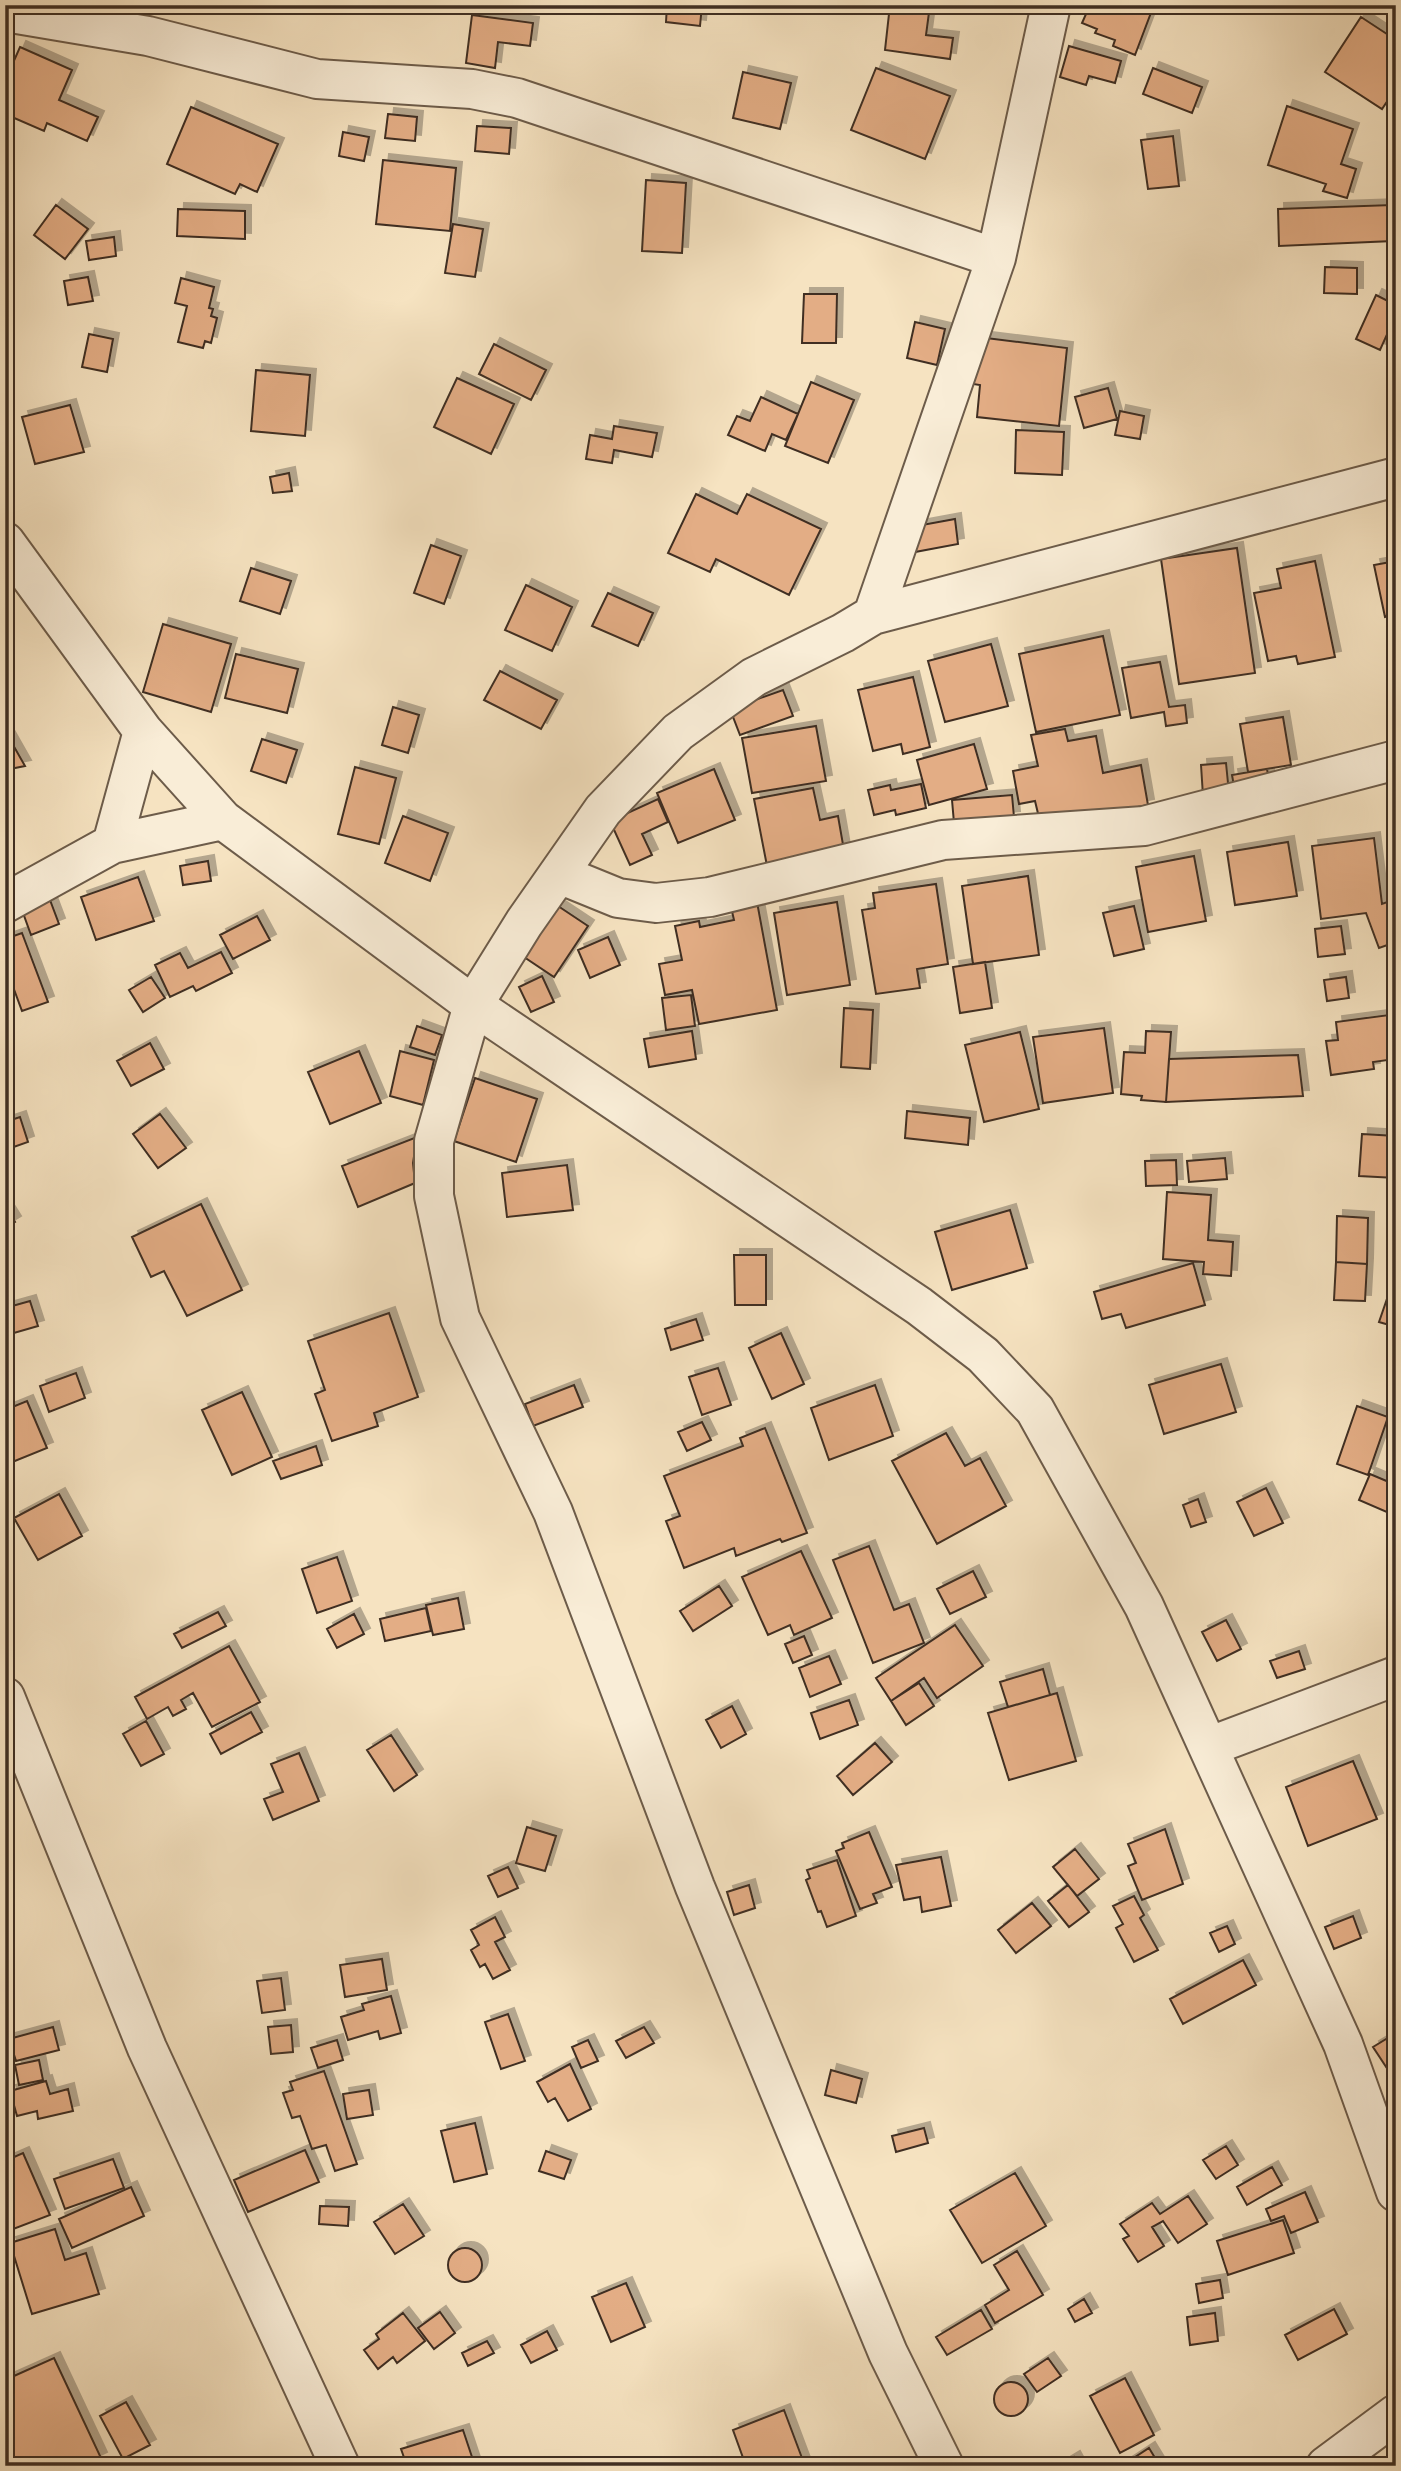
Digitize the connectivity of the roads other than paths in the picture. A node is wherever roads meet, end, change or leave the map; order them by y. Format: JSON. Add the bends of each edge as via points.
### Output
{"nodes":[{"id":1,"x":1051,"y":5,"type":"edge"},
{"id":2,"x":5,"y":12,"type":"edge"},
{"id":3,"x":996,"y":258,"type":"junction"},
{"id":4,"x":1396,"y":477,"type":"edge"},
{"id":5,"x":5,"y":542,"type":"edge"},
{"id":6,"x":873,"y":615,"type":"junction"},
{"id":7,"x":143,"y":731,"type":"junction"},
{"id":8,"x":1394,"y":766,"type":"edge"},
{"id":9,"x":223,"y":820,"type":"junction"},
{"id":10,"x":112,"y":844,"type":"junction"},
{"id":11,"x":558,"y":874,"type":"junction"},
{"id":12,"x":5,"y":903,"type":"edge"},
{"id":13,"x":473,"y":1005,"type":"junction"},
{"id":14,"x":1396,"y":1676,"type":"edge"},
{"id":15,"x":5,"y":1697,"type":"edge"},
{"id":16,"x":1208,"y":1747,"type":"junction"},
{"id":17,"x":1396,"y":2192,"type":"edge"},
{"id":18,"x":1396,"y":2414,"type":"edge"},
{"id":19,"x":340,"y":2466,"type":"edge"},
{"id":20,"x":943,"y":2466,"type":"edge"},
{"id":21,"x":1326,"y":2466,"type":"edge"}],
"edges":[{"from":1,"to":3,"type":"street"},
{"from":2,"to":3,"type":"street","via":[[148,36],[317,79],[471,89],[517,98]]},
{"from":3,"to":6,"type":"street"},
{"from":4,"to":6,"type":"street"},
{"from":5,"to":7,"type":"street"},
{"from":6,"to":11,"type":"street","via":[[754,677],[678,732],[603,810]]},
{"from":7,"to":9,"type":"street"},
{"from":7,"to":10,"type":"street"},
{"from":8,"to":11,"type":"street","via":[[1144,826],[943,840],[710,897],[656,903],[618,898]]},
{"from":9,"to":10,"type":"street"},
{"from":9,"to":13,"type":"street"},
{"from":10,"to":12,"type":"street"},
{"from":11,"to":13,"type":"street"},
{"from":13,"to":16,"type":"street","via":[[919,1306],[983,1355],[1035,1409],[1144,1606]]},
{"from":13,"to":20,"type":"street","via":[[434,1141],[434,1196],[460,1318],[553,1511],[701,1900],[888,2353]]},
{"from":14,"to":16,"type":"street"},
{"from":15,"to":19,"type":"street","via":[[147,2048]]},
{"from":16,"to":17,"type":"street","via":[[1343,2044]]},
{"from":18,"to":21,"type":"street"}]}
